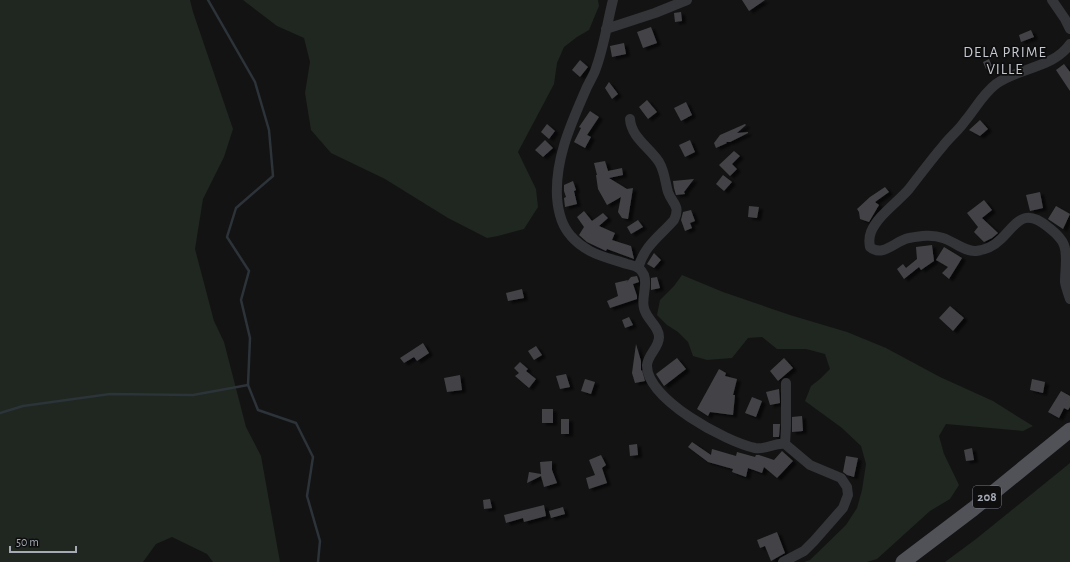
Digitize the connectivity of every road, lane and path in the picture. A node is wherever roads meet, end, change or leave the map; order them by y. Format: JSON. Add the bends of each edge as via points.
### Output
{"nodes":[{"id":1,"x":613,"y":0,"type":"edge"},
{"id":2,"x":688,"y":0,"type":"edge"},
{"id":3,"x":1052,"y":0,"type":"edge"},
{"id":4,"x":606,"y":29,"type":"junction"},
{"id":5,"x":1070,"y":29,"type":"edge"},
{"id":6,"x":1070,"y":44,"type":"edge"},
{"id":7,"x":630,"y":119,"type":"dead end"},
{"id":8,"x":638,"y":268,"type":"junction"},
{"id":9,"x":1070,"y":299,"type":"edge"},
{"id":10,"x":786,"y":383,"type":"dead end"},
{"id":11,"x":1070,"y":430,"type":"edge"},
{"id":12,"x":784,"y":444,"type":"junction"},
{"id":13,"x":783,"y":562,"type":"edge"},
{"id":14,"x":903,"y":562,"type":"edge"}],
"edges":[{"from":1,"to":4,"type":"street"},
{"from":2,"to":4,"type":"street","via":[[649,16]]},
{"from":3,"to":5,"type":"street"},
{"from":4,"to":8,"type":"street","via":[[599,61],[563,145],[557,171],[558,207],[561,220],[581,246]]},
{"from":6,"to":9,"type":"street","via":[[1051,60],[1004,79],[990,89],[908,190],[878,220],[869,241],[870,247],[878,251],[907,238],[941,237],[975,251],[996,244],[1021,219],[1032,218],[1044,224],[1064,245],[1066,290]]},
{"from":7,"to":8,"type":"street","via":[[633,131],[662,168],[677,211],[674,220],[647,247]]},
{"from":8,"to":12,"type":"street","via":[[645,281],[644,310],[660,336],[647,364],[655,386],[672,404],[718,434],[756,448]]},
{"from":10,"to":12,"type":"street"},
{"from":11,"to":14,"type":"main road","number":"208"},
{"from":12,"to":13,"type":"street","via":[[810,465],[841,478],[847,486],[848,495],[843,508],[814,541],[804,551]]}]}
